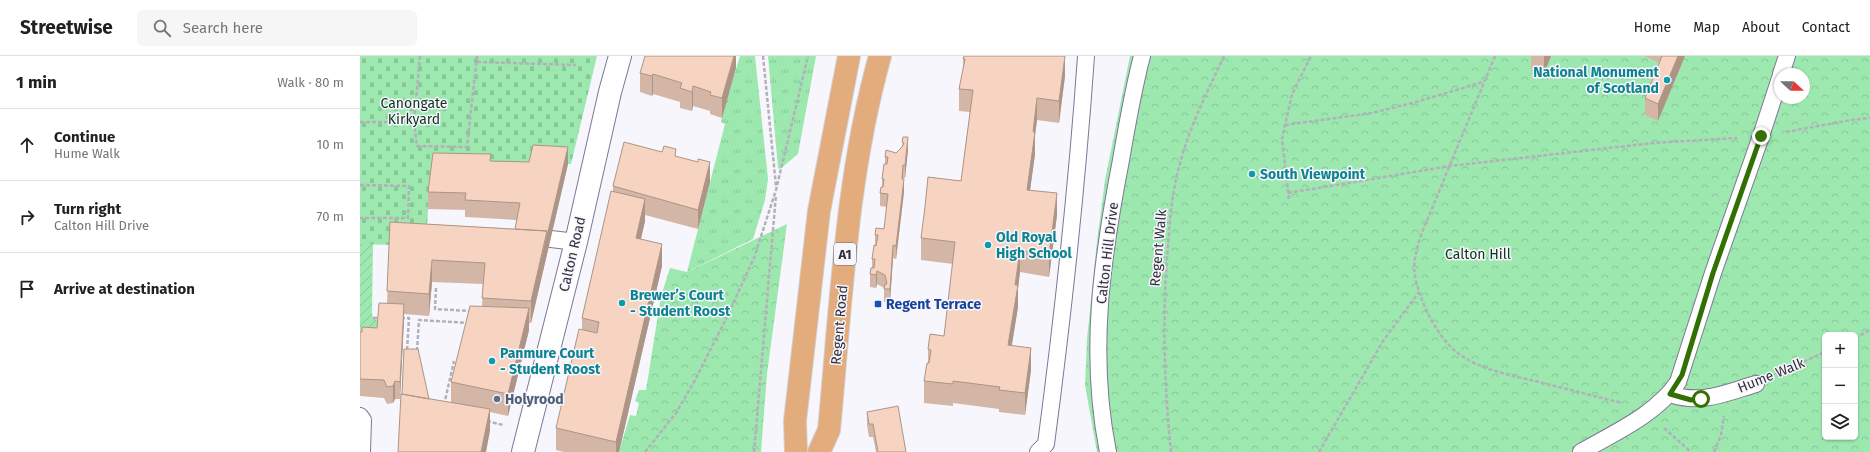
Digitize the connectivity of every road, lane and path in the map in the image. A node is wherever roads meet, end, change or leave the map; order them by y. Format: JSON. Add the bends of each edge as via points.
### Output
{"nodes":[{"id":1,"x":420,"y":56,"type":"edge"},
{"id":2,"x":477,"y":56,"type":"edge"},
{"id":3,"x":620,"y":56,"type":"edge"},
{"id":4,"x":763,"y":56,"type":"edge"},
{"id":5,"x":808,"y":56,"type":"edge"},
{"id":6,"x":849,"y":56,"type":"edge"},
{"id":7,"x":880,"y":56,"type":"edge"},
{"id":8,"x":1086,"y":56,"type":"edge"},
{"id":9,"x":1142,"y":56,"type":"edge"},
{"id":10,"x":1224,"y":56,"type":"edge"},
{"id":11,"x":1311,"y":56,"type":"edge"},
{"id":12,"x":1495,"y":56,"type":"edge"},
{"id":13,"x":1787,"y":56,"type":"edge"},
{"id":14,"x":477,"y":62,"type":"junction"},
{"id":15,"x":576,"y":65,"type":"dead end"},
{"id":16,"x":1783,"y":68,"type":"edge"},
{"id":17,"x":1484,"y":82,"type":"junction"},
{"id":18,"x":1774,"y":96,"type":"edge"},
{"id":19,"x":1870,"y":118,"type":"edge"},
{"id":20,"x":360,"y":122,"type":"edge"},
{"id":21,"x":414,"y":122,"type":"junction"},
{"id":22,"x":1286,"y":125,"type":"junction"},
{"id":23,"x":1761,"y":136,"type":"junction"},
{"id":24,"x":1450,"y":166,"type":"junction"},
{"id":25,"x":360,"y":185,"type":"edge"},
{"id":26,"x":776,"y":190,"type":"junction"},
{"id":27,"x":1288,"y":192,"type":"junction"},
{"id":28,"x":1289,"y":199,"type":"dead end"},
{"id":29,"x":360,"y":218,"type":"edge"},
{"id":30,"x":551,"y":239,"type":"edge"},
{"id":31,"x":576,"y":242,"type":"junction"},
{"id":32,"x":436,"y":288,"type":"dead end"},
{"id":33,"x":1419,"y":292,"type":"junction"},
{"id":34,"x":474,"y":311,"type":"edge"},
{"id":35,"x":373,"y":318,"type":"dead end"},
{"id":36,"x":381,"y":318,"type":"edge"},
{"id":37,"x":396,"y":318,"type":"edge"},
{"id":38,"x":474,"y":323,"type":"edge"},
{"id":39,"x":1870,"y":330,"type":"edge"},
{"id":40,"x":1858,"y":336,"type":"edge"},
{"id":41,"x":1822,"y":353,"type":"edge"},
{"id":42,"x":454,"y":360,"type":"dead end"},
{"id":43,"x":1756,"y":384,"type":"joint"},
{"id":44,"x":1725,"y":392,"type":"junction"},
{"id":45,"x":1670,"y":394,"type":"junction"},
{"id":46,"x":443,"y":411,"type":"edge"},
{"id":47,"x":1649,"y":412,"type":"junction"},
{"id":48,"x":360,"y":416,"type":"edge"},
{"id":49,"x":485,"y":421,"type":"edge"},
{"id":50,"x":492,"y":422,"type":"dead end"},
{"id":51,"x":362,"y":452,"type":"edge"},
{"id":52,"x":523,"y":452,"type":"edge"},
{"id":53,"x":645,"y":452,"type":"edge"},
{"id":54,"x":754,"y":452,"type":"edge"},
{"id":55,"x":796,"y":452,"type":"edge"},
{"id":56,"x":819,"y":452,"type":"edge"},
{"id":57,"x":1038,"y":452,"type":"edge"},
{"id":58,"x":1108,"y":452,"type":"edge"},
{"id":59,"x":1171,"y":452,"type":"edge"},
{"id":60,"x":1319,"y":452,"type":"edge"},
{"id":61,"x":1581,"y":452,"type":"edge"},
{"id":62,"x":1691,"y":452,"type":"edge"},
{"id":63,"x":1714,"y":452,"type":"edge"}],
"edges":[{"from":1,"to":21,"type":"path"},
{"from":2,"to":14,"type":"path"},
{"from":3,"to":31,"type":"street","name":"Calton Road"},
{"from":4,"to":26,"type":"path"},
{"from":5,"to":26,"type":"path"},
{"from":6,"to":55,"type":"main road","number":"A1","via":[[819,211],[795,421]]},
{"from":7,"to":56,"type":"main road","name":"Regent Road","number":"A1","via":[[860,144],[847,225],[829,430]]},
{"from":8,"to":57,"type":"lane","via":[[1080,149],[1058,347],[1046,444]]},
{"from":9,"to":58,"type":"lane","name":"Calton Hill Drive","via":[[1115,189],[1102,273],[1098,378]]},
{"from":10,"to":59,"type":"path","name":"Regent Walk","via":[[1182,154],[1170,217],[1164,348],[1166,408]]},
{"from":11,"to":22,"type":"path","via":[[1292,94]]},
{"from":12,"to":17,"type":"path"},
{"from":13,"to":16,"type":"lane"},
{"from":14,"to":15,"type":"path"},
{"from":14,"to":21,"type":"path","via":[[467,147],[417,146]]},
{"from":17,"to":22,"type":"path","via":[[1372,112]]},
{"from":17,"to":24,"type":"path"},
{"from":18,"to":23,"type":"lane"},
{"from":19,"to":23,"type":"path"},
{"from":20,"to":21,"type":"path"},
{"from":22,"to":27,"type":"path","via":[[1282,139]]},
{"from":23,"to":24,"type":"path","via":[[1653,143]]},
{"from":23,"to":45,"type":"lane","via":[[1713,273],[1682,375]]},
{"from":24,"to":27,"type":"path"},
{"from":24,"to":33,"type":"path","via":[[1416,251],[1414,279]]},
{"from":25,"to":29,"type":"path","via":[[409,186],[408,218]]},
{"from":26,"to":53,"type":"path","via":[[754,258],[724,322],[676,413]]},
{"from":26,"to":54,"type":"path"},
{"from":27,"to":28,"type":"path"},
{"from":30,"to":31,"type":"lane"},
{"from":31,"to":52,"type":"street","name":"Calton Road"},
{"from":32,"to":34,"type":"path","via":[[435,309]]},
{"from":33,"to":47,"type":"path","via":[[1428,315],[1445,340],[1455,351],[1478,364],[1500,373],[1632,405]]},
{"from":33,"to":60,"type":"path","via":[[1383,341]]},
{"from":35,"to":36,"type":"path"},
{"from":37,"to":38,"type":"path","via":[[409,318],[407,353],[416,354],[419,320]]},
{"from":39,"to":40,"type":"path"},
{"from":41,"to":43,"type":"path","name":"Hume Walk"},
{"from":42,"to":46,"type":"path"},
{"from":43,"to":44,"type":"lane","name":"Hume Walk"},
{"from":44,"to":45,"type":"lane","name":"Hume Walk","via":[[1691,400]]},
{"from":44,"to":63,"type":"path","via":[[1721,435]]},
{"from":45,"to":47,"type":"lane"},
{"from":47,"to":61,"type":"lane"},
{"from":47,"to":62,"type":"path"},
{"from":48,"to":51,"type":"lane","via":[[363,420]]},
{"from":49,"to":50,"type":"path"}]}
